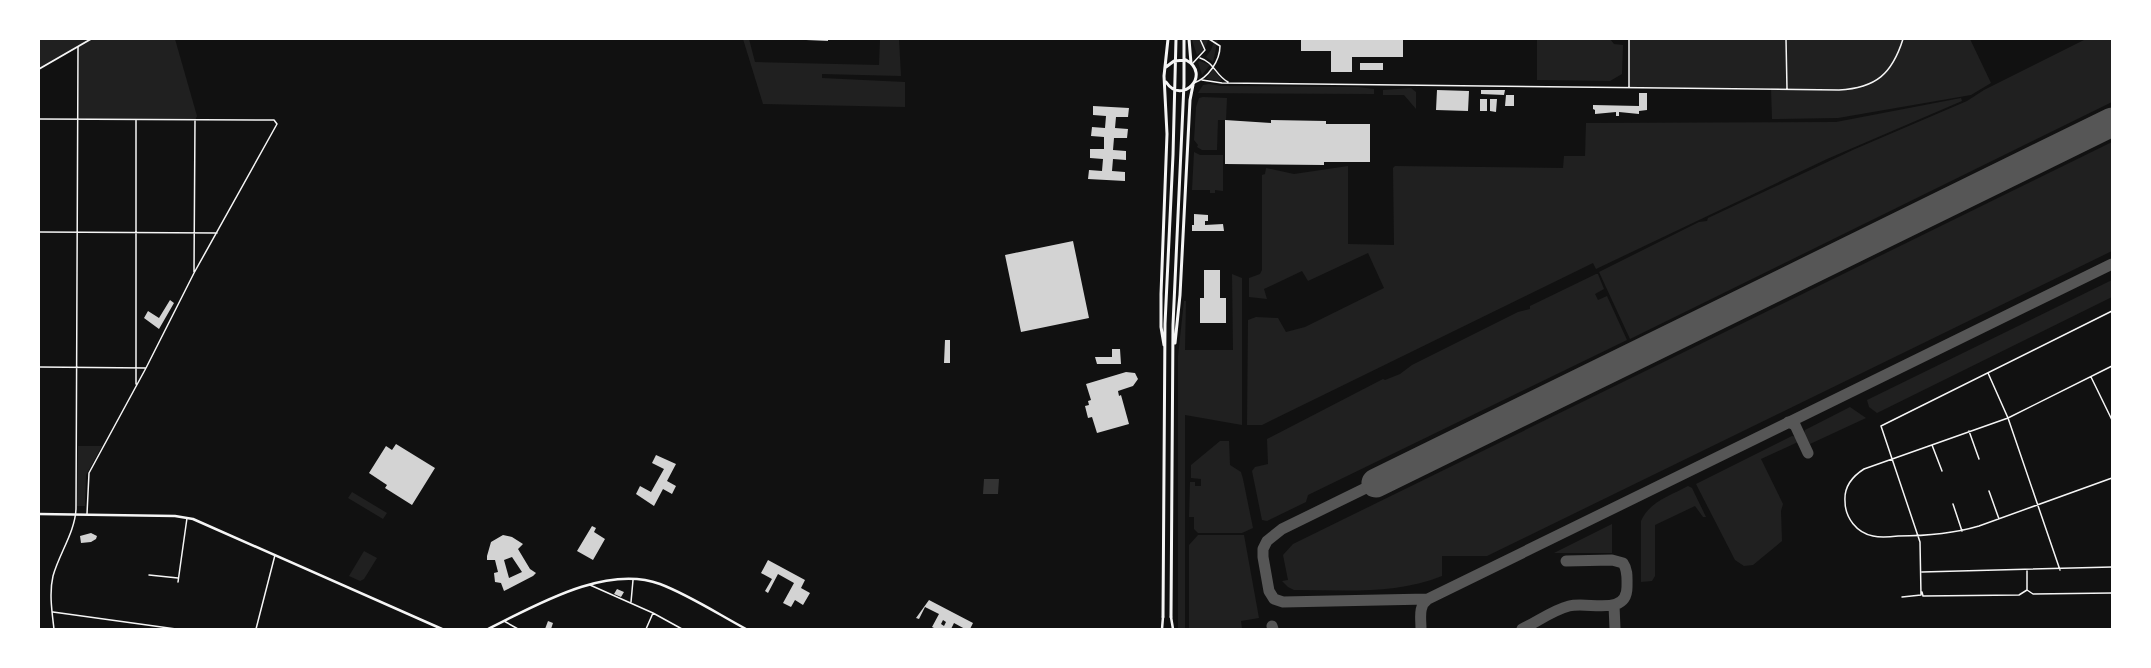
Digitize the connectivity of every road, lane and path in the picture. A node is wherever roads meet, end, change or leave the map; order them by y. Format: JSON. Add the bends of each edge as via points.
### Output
{"nodes":[{"id":1,"x":91,"y":39,"type":"edge"},
{"id":2,"x":1168,"y":39,"type":"edge"},
{"id":3,"x":1176,"y":39,"type":"edge"},
{"id":4,"x":1184,"y":39,"type":"edge"},
{"id":5,"x":1189,"y":39,"type":"edge"},
{"id":6,"x":1200,"y":39,"type":"edge"},
{"id":7,"x":1210,"y":39,"type":"edge"},
{"id":8,"x":1629,"y":39,"type":"edge"},
{"id":9,"x":1786,"y":39,"type":"edge"},
{"id":10,"x":1903,"y":39,"type":"edge"},
{"id":11,"x":78,"y":47,"type":"junction"},
{"id":12,"x":1200,"y":58,"type":"junction"},
{"id":13,"x":1192,"y":59,"type":"junction"},
{"id":14,"x":1196,"y":60,"type":"junction"},
{"id":15,"x":1192,"y":64,"type":"junction"},
{"id":16,"x":1214,"y":66,"type":"junction"},
{"id":17,"x":1166,"y":68,"type":"junction"},
{"id":18,"x":39,"y":69,"type":"edge"},
{"id":19,"x":1202,"y":80,"type":"junction"},
{"id":20,"x":1165,"y":81,"type":"junction"},
{"id":21,"x":1228,"y":82,"type":"junction"},
{"id":22,"x":1194,"y":84,"type":"junction"},
{"id":23,"x":1629,"y":87,"type":"junction"},
{"id":24,"x":1787,"y":89,"type":"junction"},
{"id":25,"x":39,"y":120,"type":"edge"},
{"id":26,"x":78,"y":120,"type":"junction"},
{"id":27,"x":136,"y":120,"type":"junction"},
{"id":28,"x":195,"y":120,"type":"junction"},
{"id":29,"x":39,"y":232,"type":"edge"},
{"id":30,"x":77,"y":232,"type":"junction"},
{"id":31,"x":136,"y":233,"type":"junction"},
{"id":32,"x":194,"y":233,"type":"junction"},
{"id":33,"x":217,"y":233,"type":"junction"},
{"id":34,"x":194,"y":273,"type":"junction"},
{"id":35,"x":2112,"y":311,"type":"edge"},
{"id":36,"x":1165,"y":352,"type":"junction"},
{"id":37,"x":1173,"y":352,"type":"junction"},
{"id":38,"x":2112,"y":366,"type":"edge"},
{"id":39,"x":39,"y":367,"type":"edge"},
{"id":40,"x":76,"y":367,"type":"junction"},
{"id":41,"x":136,"y":368,"type":"junction"},
{"id":42,"x":146,"y":368,"type":"junction"},
{"id":43,"x":1988,"y":373,"type":"junction"},
{"id":44,"x":2091,"y":376,"type":"junction"},
{"id":45,"x":136,"y":385,"type":"junction"},
{"id":46,"x":2008,"y":418,"type":"junction"},
{"id":47,"x":2112,"y":420,"type":"edge"},
{"id":48,"x":1969,"y":431,"type":"junction"},
{"id":49,"x":1932,"y":444,"type":"junction"},
{"id":50,"x":1892,"y":459,"type":"junction"},
{"id":51,"x":1979,"y":459,"type":"dead end"},
{"id":52,"x":1942,"y":471,"type":"dead end"},
{"id":53,"x":2112,"y":478,"type":"edge"},
{"id":54,"x":1989,"y":491,"type":"dead end"},
{"id":55,"x":1953,"y":504,"type":"dead end"},
{"id":56,"x":2038,"y":504,"type":"junction"},
{"id":57,"x":39,"y":514,"type":"edge"},
{"id":58,"x":76,"y":514,"type":"junction"},
{"id":59,"x":87,"y":514,"type":"junction"},
{"id":60,"x":186,"y":518,"type":"junction"},
{"id":61,"x":1999,"y":518,"type":"junction"},
{"id":62,"x":1962,"y":531,"type":"junction"},
{"id":63,"x":1918,"y":536,"type":"junction"},
{"id":64,"x":275,"y":555,"type":"junction"},
{"id":65,"x":2112,"y":567,"type":"edge"},
{"id":66,"x":2027,"y":570,"type":"junction"},
{"id":67,"x":2060,"y":570,"type":"junction"},
{"id":68,"x":1921,"y":572,"type":"junction"},
{"id":69,"x":149,"y":575,"type":"dead end"},
{"id":70,"x":178,"y":578,"type":"junction"},
{"id":71,"x":633,"y":580,"type":"junction"},
{"id":72,"x":178,"y":582,"type":"dead end"},
{"id":73,"x":589,"y":584,"type":"junction"},
{"id":74,"x":2027,"y":590,"type":"junction"},
{"id":75,"x":1922,"y":592,"type":"junction"},
{"id":76,"x":2112,"y":593,"type":"edge"},
{"id":77,"x":1902,"y":597,"type":"dead end"},
{"id":78,"x":631,"y":602,"type":"junction"},
{"id":79,"x":52,"y":612,"type":"junction"},
{"id":80,"x":653,"y":613,"type":"junction"},
{"id":81,"x":1164,"y":617,"type":"joint"},
{"id":82,"x":1171,"y":617,"type":"joint"},
{"id":83,"x":504,"y":621,"type":"junction"},
{"id":84,"x":142,"y":625,"type":"junction"},
{"id":85,"x":54,"y":629,"type":"edge"},
{"id":86,"x":142,"y":629,"type":"edge"},
{"id":87,"x":176,"y":629,"type":"edge"},
{"id":88,"x":256,"y":629,"type":"edge"},
{"id":89,"x":442,"y":629,"type":"edge"},
{"id":90,"x":488,"y":629,"type":"edge"},
{"id":91,"x":518,"y":629,"type":"edge"},
{"id":92,"x":646,"y":629,"type":"edge"},
{"id":93,"x":682,"y":629,"type":"edge"},
{"id":94,"x":746,"y":629,"type":"edge"},
{"id":95,"x":1163,"y":629,"type":"edge"},
{"id":96,"x":1172,"y":629,"type":"edge"}],
"edges":[{"from":1,"to":11,"type":"street"},
{"from":2,"to":17,"type":"highway"},
{"from":3,"to":36,"type":"highway"},
{"from":4,"to":37,"type":"highway"},
{"from":5,"to":13,"type":"highway"},
{"from":6,"to":12,"type":"street","via":[[1205,50]]},
{"from":7,"to":16,"type":"street","via":[[1220,46]]},
{"from":8,"to":23,"type":"street"},
{"from":9,"to":24,"type":"street"},
{"from":10,"to":24,"type":"street","via":[[1892,66],[1868,86],[1839,90]]},
{"from":11,"to":18,"type":"street"},
{"from":11,"to":26,"type":"street"},
{"from":12,"to":14,"type":"street"},
{"from":12,"to":16,"type":"street"},
{"from":13,"to":14,"type":"highway"},
{"from":13,"to":15,"type":"highway"},
{"from":14,"to":15,"type":"street"},
{"from":15,"to":17,"type":"highway","via":[[1186,60],[1177,60]]},
{"from":15,"to":22,"type":"highway","via":[[1196,73]]},
{"from":16,"to":19,"type":"street"},
{"from":16,"to":21,"type":"street"},
{"from":17,"to":20,"type":"highway"},
{"from":19,"to":21,"type":"street"},
{"from":19,"to":22,"type":"street"},
{"from":20,"to":22,"type":"highway","via":[[1178,91]]},
{"from":20,"to":36,"type":"highway","via":[[1167,134],[1160,327]]},
{"from":21,"to":23,"type":"street"},
{"from":22,"to":37,"type":"highway","via":[[1188,141],[1178,327]]},
{"from":23,"to":24,"type":"street"},
{"from":25,"to":26,"type":"street"},
{"from":26,"to":27,"type":"street"},
{"from":26,"to":30,"type":"street"},
{"from":27,"to":28,"type":"street"},
{"from":27,"to":31,"type":"street"},
{"from":28,"to":32,"type":"street"},
{"from":28,"to":33,"type":"street","via":[[274,120],[277,127]]},
{"from":29,"to":30,"type":"street"},
{"from":30,"to":31,"type":"street"},
{"from":30,"to":40,"type":"street"},
{"from":31,"to":32,"type":"street"},
{"from":31,"to":41,"type":"street"},
{"from":32,"to":33,"type":"street"},
{"from":32,"to":34,"type":"street"},
{"from":33,"to":34,"type":"street"},
{"from":34,"to":42,"type":"street"},
{"from":35,"to":43,"type":"street"},
{"from":36,"to":81,"type":"highway"},
{"from":37,"to":82,"type":"highway"},
{"from":38,"to":44,"type":"street"},
{"from":39,"to":40,"type":"street"},
{"from":40,"to":41,"type":"street"},
{"from":40,"to":58,"type":"street"},
{"from":41,"to":42,"type":"street"},
{"from":41,"to":45,"type":"street"},
{"from":42,"to":45,"type":"street"},
{"from":43,"to":46,"type":"street"},
{"from":43,"to":50,"type":"street","via":[[1881,426]]},
{"from":44,"to":46,"type":"street"},
{"from":44,"to":47,"type":"street"},
{"from":45,"to":59,"type":"street","via":[[88,474]]},
{"from":46,"to":48,"type":"street"},
{"from":46,"to":56,"type":"street"},
{"from":48,"to":49,"type":"street"},
{"from":48,"to":51,"type":"street"},
{"from":49,"to":50,"type":"street"},
{"from":49,"to":52,"type":"street"},
{"from":50,"to":63,"type":"street"},
{"from":50,"to":63,"type":"street","via":[[1864,469],[1851,480],[1845,494],[1846,513],[1858,529],[1874,536]]},
{"from":53,"to":56,"type":"street"},
{"from":54,"to":61,"type":"street"},
{"from":55,"to":62,"type":"street"},
{"from":56,"to":61,"type":"street"},
{"from":56,"to":67,"type":"street"},
{"from":57,"to":58,"type":"main road"},
{"from":58,"to":59,"type":"main road"},
{"from":58,"to":79,"type":"street","via":[[53,576]]},
{"from":59,"to":60,"type":"main road"},
{"from":60,"to":64,"type":"main road","via":[[206,524]]},
{"from":60,"to":70,"type":"street"},
{"from":61,"to":62,"type":"street"},
{"from":62,"to":63,"type":"street"},
{"from":63,"to":68,"type":"street"},
{"from":64,"to":88,"type":"street"},
{"from":64,"to":89,"type":"main road"},
{"from":65,"to":67,"type":"street"},
{"from":66,"to":67,"type":"street"},
{"from":66,"to":68,"type":"street"},
{"from":66,"to":74,"type":"street"},
{"from":68,"to":75,"type":"street"},
{"from":69,"to":70,"type":"street"},
{"from":70,"to":72,"type":"street"},
{"from":71,"to":73,"type":"main road"},
{"from":71,"to":78,"type":"street"},
{"from":71,"to":94,"type":"main road","via":[[650,581],[668,587]]},
{"from":73,"to":78,"type":"street"},
{"from":73,"to":83,"type":"main road","via":[[567,591]]},
{"from":74,"to":75,"type":"street","via":[[2019,595],[1923,596]]},
{"from":74,"to":76,"type":"street","via":[[2033,594]]},
{"from":75,"to":77,"type":"street","via":[[1919,596]]},
{"from":78,"to":80,"type":"street"},
{"from":79,"to":84,"type":"street"},
{"from":79,"to":85,"type":"street"},
{"from":80,"to":92,"type":"street"},
{"from":80,"to":93,"type":"street"},
{"from":81,"to":95,"type":"main road"},
{"from":82,"to":96,"type":"main road"},
{"from":83,"to":90,"type":"main road"},
{"from":83,"to":91,"type":"street"},
{"from":84,"to":86,"type":"street"},
{"from":84,"to":87,"type":"street"}]}
